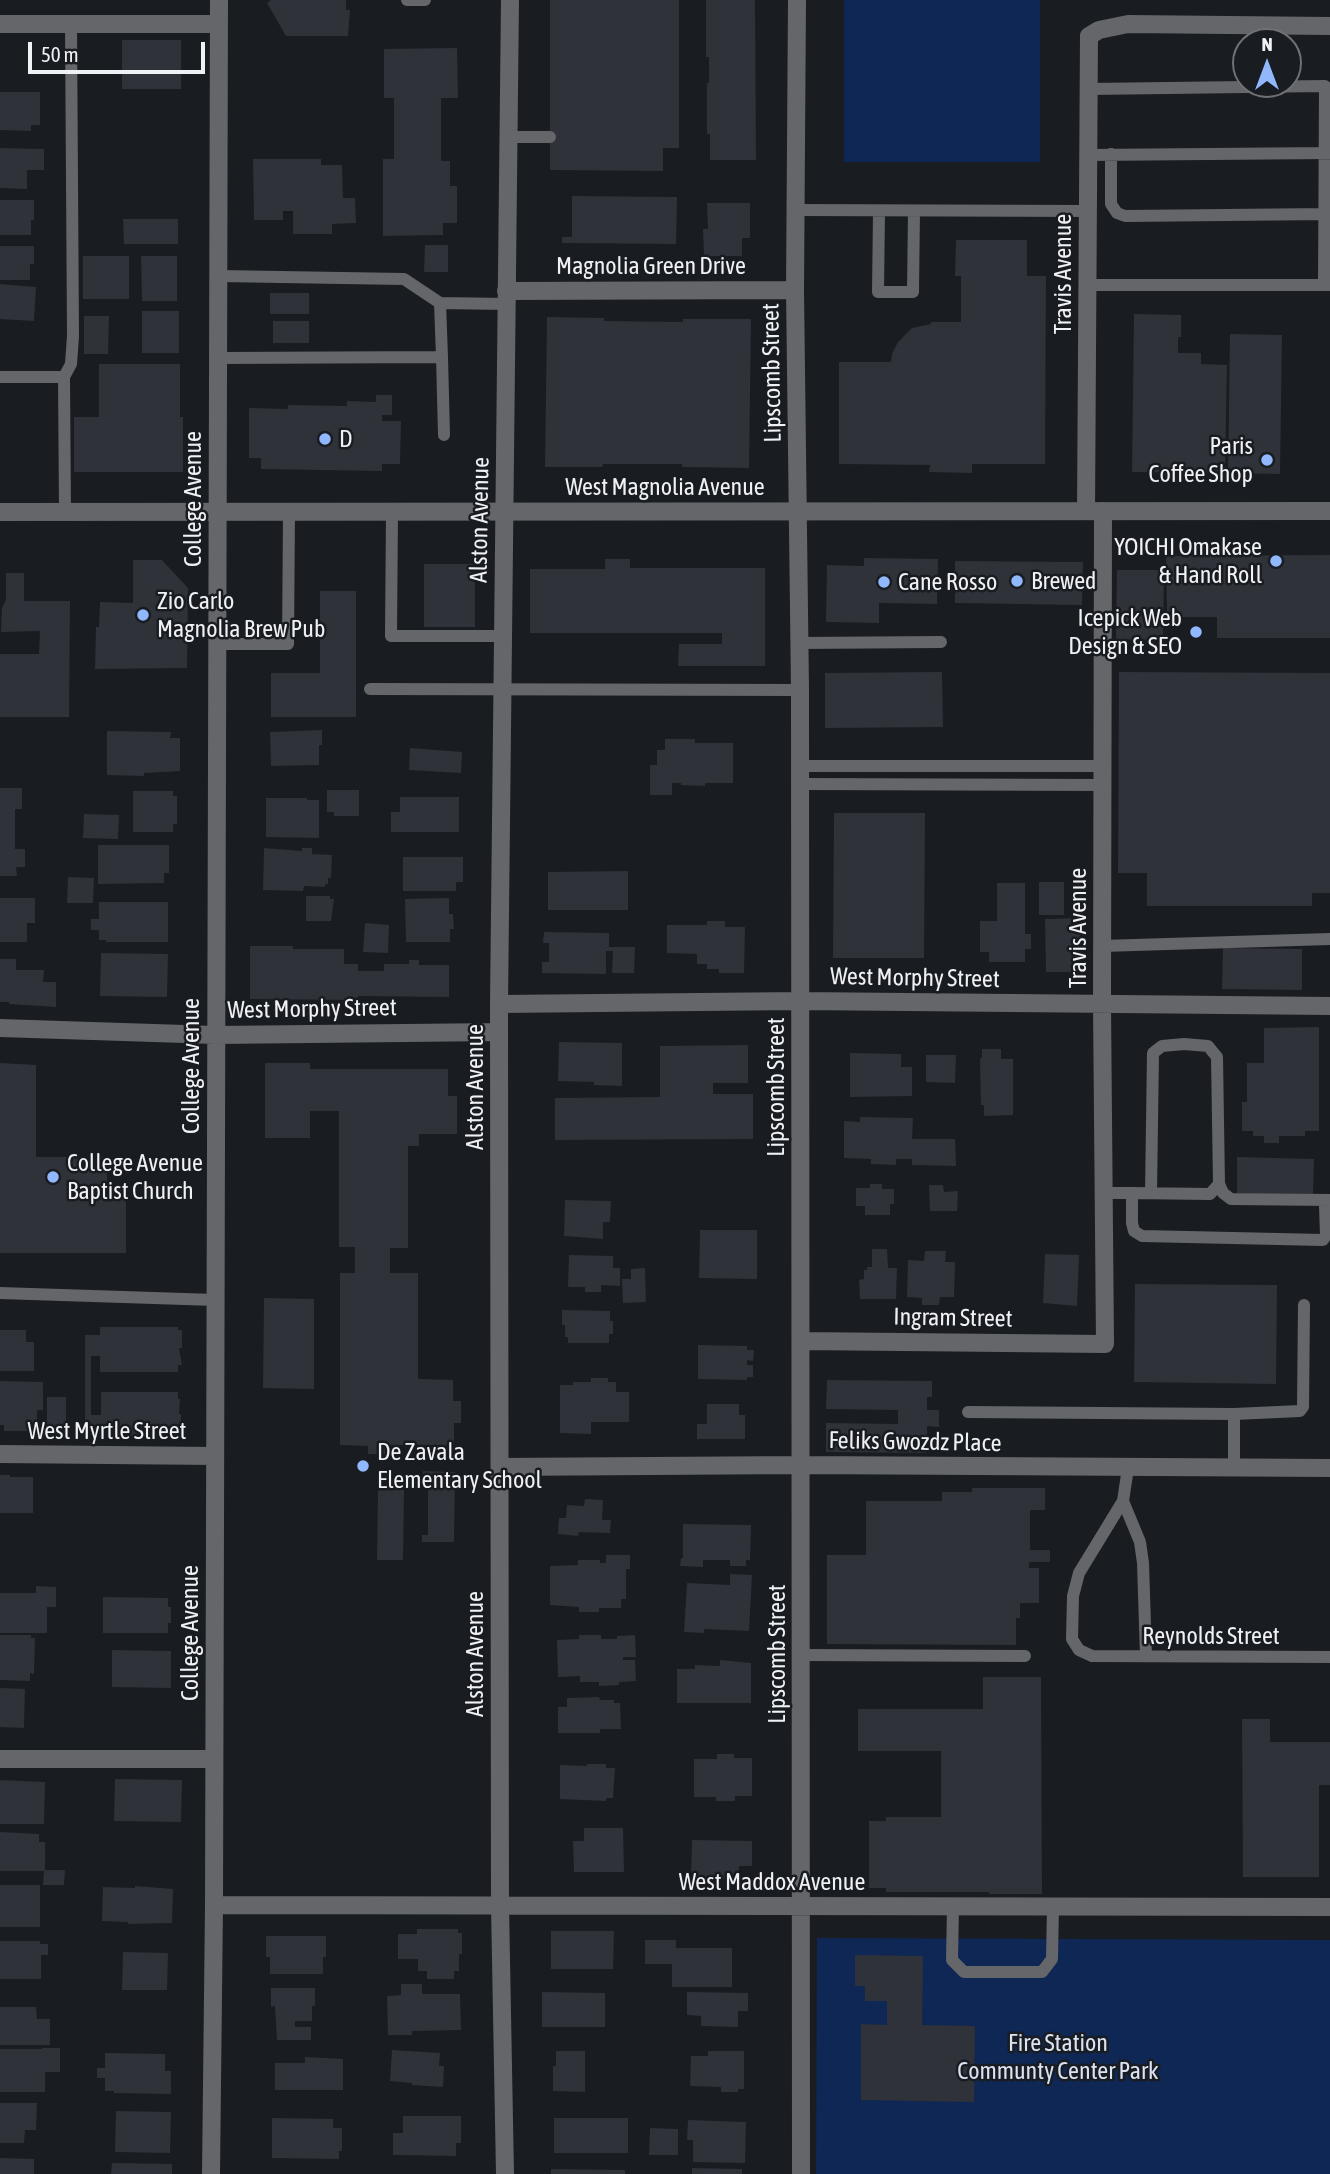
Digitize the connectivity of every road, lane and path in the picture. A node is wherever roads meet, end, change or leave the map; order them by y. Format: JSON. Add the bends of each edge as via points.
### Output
{"nodes":[{"id":1,"x":219,"y":0,"type":"edge"},
{"id":2,"x":407,"y":0,"type":"edge"},
{"id":3,"x":425,"y":0,"type":"edge"},
{"id":4,"x":510,"y":0,"type":"edge"},
{"id":5,"x":797,"y":0,"type":"edge"},
{"id":6,"x":0,"y":24,"type":"edge"},
{"id":7,"x":71,"y":24,"type":"junction"},
{"id":8,"x":219,"y":24,"type":"junction"},
{"id":9,"x":1330,"y":26,"type":"edge"},
{"id":10,"x":1088,"y":89,"type":"junction"},
{"id":11,"x":508,"y":137,"type":"junction"},
{"id":12,"x":550,"y":137,"type":"dead end"},
{"id":13,"x":1328,"y":153,"type":"edge"},
{"id":14,"x":1111,"y":154,"type":"junction"},
{"id":15,"x":1088,"y":155,"type":"junction"},
{"id":16,"x":796,"y":210,"type":"junction"},
{"id":17,"x":878,"y":211,"type":"junction"},
{"id":18,"x":914,"y":211,"type":"junction"},
{"id":19,"x":1088,"y":211,"type":"junction"},
{"id":20,"x":1326,"y":214,"type":"junction"},
{"id":21,"x":219,"y":276,"type":"junction"},
{"id":22,"x":1087,"y":285,"type":"junction"},
{"id":23,"x":1327,"y":285,"type":"edge"},
{"id":24,"x":795,"y":290,"type":"junction"},
{"id":25,"x":506,"y":298,"type":"junction"},
{"id":26,"x":440,"y":303,"type":"junction"},
{"id":27,"x":442,"y":357,"type":"junction"},
{"id":28,"x":218,"y":358,"type":"junction"},
{"id":29,"x":0,"y":377,"type":"edge"},
{"id":30,"x":64,"y":377,"type":"junction"},
{"id":31,"x":444,"y":435,"type":"dead end"},
{"id":32,"x":0,"y":512,"type":"edge"},
{"id":33,"x":65,"y":512,"type":"junction"},
{"id":34,"x":218,"y":512,"type":"junction"},
{"id":35,"x":289,"y":512,"type":"junction"},
{"id":36,"x":392,"y":512,"type":"junction"},
{"id":37,"x":504,"y":512,"type":"junction"},
{"id":38,"x":799,"y":512,"type":"junction"},
{"id":39,"x":1094,"y":512,"type":"junction"},
{"id":40,"x":1330,"y":512,"type":"edge"},
{"id":41,"x":503,"y":636,"type":"junction"},
{"id":42,"x":942,"y":642,"type":"dead end"},
{"id":43,"x":799,"y":643,"type":"junction"},
{"id":44,"x":217,"y":644,"type":"junction"},
{"id":45,"x":370,"y":689,"type":"dead end"},
{"id":46,"x":502,"y":690,"type":"junction"},
{"id":47,"x":800,"y":690,"type":"junction"},
{"id":48,"x":800,"y":766,"type":"junction"},
{"id":49,"x":1102,"y":766,"type":"junction"},
{"id":50,"x":800,"y":784,"type":"junction"},
{"id":51,"x":1102,"y":785,"type":"junction"},
{"id":52,"x":1330,"y":939,"type":"edge"},
{"id":53,"x":1102,"y":946,"type":"junction"},
{"id":54,"x":800,"y":1001,"type":"junction"},
{"id":55,"x":499,"y":1004,"type":"junction"},
{"id":56,"x":1102,"y":1004,"type":"junction"},
{"id":57,"x":1330,"y":1006,"type":"edge"},
{"id":58,"x":0,"y":1028,"type":"edge"},
{"id":59,"x":499,"y":1032,"type":"junction"},
{"id":60,"x":215,"y":1035,"type":"junction"},
{"id":61,"x":1219,"y":1184,"type":"junction"},
{"id":62,"x":1104,"y":1193,"type":"junction"},
{"id":63,"x":1132,"y":1194,"type":"junction"},
{"id":64,"x":1150,"y":1194,"type":"junction"},
{"id":65,"x":1330,"y":1200,"type":"edge"},
{"id":66,"x":0,"y":1293,"type":"edge"},
{"id":67,"x":215,"y":1300,"type":"junction"},
{"id":68,"x":1304,"y":1305,"type":"dead end"},
{"id":69,"x":801,"y":1341,"type":"junction"},
{"id":70,"x":1105,"y":1344,"type":"joint"},
{"id":71,"x":968,"y":1412,"type":"dead end"},
{"id":72,"x":1234,"y":1414,"type":"junction"},
{"id":73,"x":0,"y":1454,"type":"edge"},
{"id":74,"x":215,"y":1456,"type":"junction"},
{"id":75,"x":801,"y":1465,"type":"junction"},
{"id":76,"x":500,"y":1467,"type":"junction"},
{"id":77,"x":1128,"y":1468,"type":"junction"},
{"id":78,"x":1234,"y":1468,"type":"junction"},
{"id":79,"x":1330,"y":1468,"type":"edge"},
{"id":80,"x":1123,"y":1501,"type":"junction"},
{"id":81,"x":801,"y":1655,"type":"junction"},
{"id":82,"x":1025,"y":1656,"type":"dead end"},
{"id":83,"x":1146,"y":1656,"type":"junction"},
{"id":84,"x":1330,"y":1657,"type":"edge"},
{"id":85,"x":0,"y":1759,"type":"edge"},
{"id":86,"x":214,"y":1759,"type":"junction"},
{"id":87,"x":214,"y":1905,"type":"junction"},
{"id":88,"x":500,"y":1906,"type":"junction"},
{"id":89,"x":801,"y":1907,"type":"junction"},
{"id":90,"x":953,"y":1907,"type":"junction"},
{"id":91,"x":1053,"y":1907,"type":"junction"},
{"id":92,"x":1330,"y":1907,"type":"edge"},
{"id":93,"x":211,"y":2174,"type":"edge"},
{"id":94,"x":505,"y":2174,"type":"edge"},
{"id":95,"x":802,"y":2174,"type":"edge"}],
"edges":[{"from":1,"to":8,"type":"street","name":"College Avenue"},
{"from":2,"to":3,"type":"lane"},
{"from":4,"to":11,"type":"street","name":"Alston Avenue"},
{"from":5,"to":16,"type":"street","name":"Lipscomb Street"},
{"from":6,"to":7,"type":"street"},
{"from":7,"to":8,"type":"street"},
{"from":7,"to":30,"type":"lane","via":[[73,336],[71,364]]},
{"from":8,"to":21,"type":"street","name":"College Avenue"},
{"from":9,"to":10,"type":"street","name":"Travis Avenue","via":[[1128,24],[1099,30],[1089,36]]},
{"from":10,"to":13,"type":"lane","via":[[1325,86]]},
{"from":10,"to":15,"type":"street","name":"Travis Avenue"},
{"from":11,"to":12,"type":"lane"},
{"from":11,"to":25,"type":"street","name":"Alston Avenue"},
{"from":13,"to":14,"type":"lane"},
{"from":13,"to":20,"type":"lane"},
{"from":14,"to":15,"type":"lane"},
{"from":14,"to":20,"type":"lane","via":[[1111,204],[1125,216]]},
{"from":15,"to":19,"type":"street","name":"Travis Avenue"},
{"from":16,"to":17,"type":"lane"},
{"from":16,"to":24,"type":"street","name":"Lipscomb Street"},
{"from":17,"to":18,"type":"lane"},
{"from":17,"to":18,"type":"lane","via":[[878,292],[912,292]]},
{"from":18,"to":19,"type":"lane"},
{"from":19,"to":22,"type":"street","name":"Travis Avenue"},
{"from":20,"to":23,"type":"lane"},
{"from":21,"to":26,"type":"lane","via":[[404,279]]},
{"from":21,"to":28,"type":"street","name":"College Avenue"},
{"from":22,"to":23,"type":"lane"},
{"from":22,"to":39,"type":"street","name":"Travis Avenue"},
{"from":24,"to":25,"type":"street","name":"Magnolia Green Drive"},
{"from":24,"to":38,"type":"street","name":"Lipscomb Street"},
{"from":25,"to":26,"type":"lane"},
{"from":25,"to":37,"type":"street","name":"Alston Avenue"},
{"from":26,"to":27,"type":"lane"},
{"from":27,"to":28,"type":"lane"},
{"from":27,"to":31,"type":"lane"},
{"from":28,"to":34,"type":"street","name":"College Avenue"},
{"from":29,"to":30,"type":"lane"},
{"from":30,"to":33,"type":"lane"},
{"from":32,"to":33,"type":"street","name":"West Magnolia Avenue"},
{"from":33,"to":34,"type":"street","name":"West Magnolia Avenue"},
{"from":34,"to":35,"type":"street","name":"West Magnolia Avenue"},
{"from":34,"to":44,"type":"street","name":"College Avenue"},
{"from":35,"to":36,"type":"street","name":"West Magnolia Avenue"},
{"from":35,"to":44,"type":"lane","via":[[288,644]]},
{"from":36,"to":37,"type":"street","name":"West Magnolia Avenue"},
{"from":36,"to":41,"type":"lane","via":[[391,636]]},
{"from":37,"to":38,"type":"street","name":"West Magnolia Avenue"},
{"from":37,"to":41,"type":"street","name":"Alston Avenue"},
{"from":38,"to":39,"type":"street","name":"West Magnolia Avenue"},
{"from":38,"to":43,"type":"street","name":"Lipscomb Street"},
{"from":39,"to":40,"type":"street","name":"West Magnolia Avenue"},
{"from":39,"to":49,"type":"street","name":"Travis Avenue"},
{"from":41,"to":46,"type":"street","name":"Alston Avenue"},
{"from":42,"to":43,"type":"lane"},
{"from":43,"to":47,"type":"street","name":"Lipscomb Street"},
{"from":44,"to":60,"type":"street","name":"College Avenue"},
{"from":45,"to":46,"type":"lane"},
{"from":46,"to":47,"type":"lane"},
{"from":46,"to":55,"type":"street","name":"Alston Avenue"},
{"from":47,"to":48,"type":"street","name":"Lipscomb Street"},
{"from":48,"to":49,"type":"lane"},
{"from":48,"to":50,"type":"street","name":"Lipscomb Street"},
{"from":49,"to":51,"type":"street","name":"Travis Avenue"},
{"from":50,"to":51,"type":"lane"},
{"from":50,"to":54,"type":"street","name":"Lipscomb Street"},
{"from":51,"to":53,"type":"street","name":"Travis Avenue"},
{"from":52,"to":53,"type":"lane"},
{"from":53,"to":56,"type":"street","name":"Travis Avenue"},
{"from":54,"to":55,"type":"street","name":"West Morphy Street"},
{"from":54,"to":56,"type":"street","name":"West Morphy Street"},
{"from":54,"to":69,"type":"street","name":"Lipscomb Street"},
{"from":55,"to":59,"type":"street","name":"Alston Avenue"},
{"from":56,"to":57,"type":"street","name":"West Morphy Street"},
{"from":56,"to":62,"type":"street","name":"Travis Avenue"},
{"from":58,"to":60,"type":"street","name":"West Morphy Street"},
{"from":59,"to":60,"type":"street","name":"West Morphy Street"},
{"from":59,"to":76,"type":"street","name":"Alston Avenue"},
{"from":60,"to":67,"type":"street","name":"College Avenue"},
{"from":61,"to":64,"type":"lane","via":[[1210,1194]]},
{"from":61,"to":64,"type":"lane","via":[[1217,1057],[1208,1046],[1162,1046],[1153,1053]]},
{"from":61,"to":65,"type":"lane","via":[[1231,1199]]},
{"from":62,"to":63,"type":"lane"},
{"from":62,"to":70,"type":"street","name":"Travis Avenue"},
{"from":63,"to":64,"type":"lane"},
{"from":63,"to":65,"type":"lane","via":[[1132,1223],[1142,1236],[1323,1240],[1325,1206]]},
{"from":66,"to":67,"type":"lane"},
{"from":67,"to":74,"type":"street","name":"College Avenue"},
{"from":68,"to":72,"type":"lane","via":[[1302,1409]]},
{"from":69,"to":70,"type":"street","name":"Ingram Street"},
{"from":69,"to":75,"type":"street","name":"Lipscomb Street"},
{"from":71,"to":72,"type":"lane"},
{"from":72,"to":78,"type":"lane"},
{"from":73,"to":74,"type":"street","name":"West Myrtle Street"},
{"from":74,"to":86,"type":"street","name":"College Avenue"},
{"from":75,"to":76,"type":"street","name":"Feliks Gwozdz Place"},
{"from":75,"to":77,"type":"street","name":"Feliks Gwozdz Place"},
{"from":75,"to":81,"type":"street","name":"Lipscomb Street"},
{"from":76,"to":88,"type":"street","name":"Alston Avenue"},
{"from":77,"to":78,"type":"street","name":"Feliks Gwozdz Place"},
{"from":77,"to":80,"type":"lane"},
{"from":78,"to":79,"type":"street","name":"Feliks Gwozdz Place"},
{"from":80,"to":83,"type":"lane","via":[[1140,1542]]},
{"from":80,"to":83,"type":"lane","name":"Reynolds Street","via":[[1079,1573],[1073,1596],[1072,1639],[1079,1650],[1092,1656]]},
{"from":81,"to":82,"type":"lane"},
{"from":81,"to":89,"type":"street","name":"Lipscomb Street"},
{"from":83,"to":84,"type":"lane","name":"Reynolds Street"},
{"from":85,"to":86,"type":"street"},
{"from":86,"to":87,"type":"street","name":"College Avenue"},
{"from":87,"to":88,"type":"street","name":"West Maddox Avenue"},
{"from":87,"to":93,"type":"street","name":"College Avenue"},
{"from":88,"to":89,"type":"street","name":"West Maddox Avenue"},
{"from":88,"to":94,"type":"street","name":"Alston Avenue"},
{"from":89,"to":90,"type":"street","name":"West Maddox Avenue"},
{"from":89,"to":95,"type":"street","name":"Lipscomb Street"},
{"from":90,"to":91,"type":"street","name":"West Maddox Avenue"},
{"from":90,"to":91,"type":"lane","via":[[952,1960],[964,1972],[1042,1972],[1052,1959]]},
{"from":91,"to":92,"type":"street","name":"West Maddox Avenue"}]}
